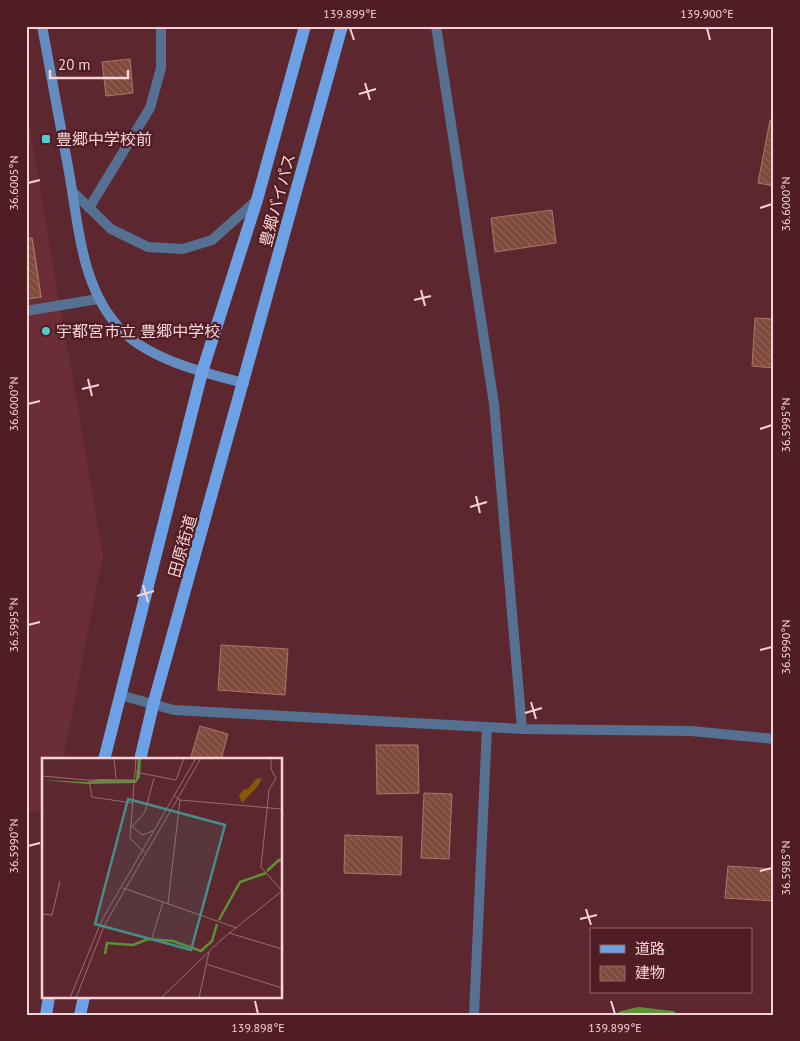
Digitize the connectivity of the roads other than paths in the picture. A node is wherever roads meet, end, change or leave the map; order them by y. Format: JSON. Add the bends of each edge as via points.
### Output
{"nodes":[{"id":1,"x":42,"y":26,"type":"edge"},
{"id":2,"x":161,"y":26,"type":"edge"},
{"id":3,"x":305,"y":26,"type":"edge"},
{"id":4,"x":342,"y":26,"type":"edge"},
{"id":5,"x":436,"y":26,"type":"edge"},
{"id":6,"x":72,"y":191,"type":"junction"},
{"id":7,"x":257,"y":200,"type":"junction"},
{"id":8,"x":90,"y":208,"type":"junction"},
{"id":9,"x":98,"y":299,"type":"junction"},
{"id":10,"x":26,"y":311,"type":"edge"},
{"id":11,"x":202,"y":372,"type":"junction"},
{"id":12,"x":244,"y":382,"type":"junction"},
{"id":13,"x":120,"y":695,"type":"junction"},
{"id":14,"x":153,"y":705,"type":"junction"},
{"id":15,"x":487,"y":727,"type":"junction"},
{"id":16,"x":522,"y":729,"type":"junction"},
{"id":17,"x":774,"y":739,"type":"edge"},
{"id":18,"x":104,"y":758,"type":"edge"},
{"id":19,"x":140,"y":758,"type":"edge"},
{"id":20,"x":49,"y":998,"type":"edge"},
{"id":21,"x":84,"y":998,"type":"edge"},
{"id":22,"x":46,"y":1015,"type":"edge"},
{"id":23,"x":80,"y":1015,"type":"edge"},
{"id":24,"x":474,"y":1015,"type":"edge"}],
"edges":[{"from":1,"to":6,"type":"street"},
{"from":2,"to":8,"type":"street","via":[[161,68],[150,108]]},
{"from":3,"to":7,"type":"main road","name":"豊郷バイパス"},
{"from":4,"to":12,"type":"main road","name":"豊郷バイパス"},
{"from":5,"to":16,"type":"street","via":[[494,404]]},
{"from":6,"to":8,"type":"street"},
{"from":6,"to":9,"type":"street","via":[[88,269]]},
{"from":7,"to":8,"type":"street","via":[[212,240],[183,249],[148,248],[111,228]]},
{"from":7,"to":11,"type":"main road","name":"豊郷バイパス"},
{"from":9,"to":10,"type":"street"},
{"from":9,"to":11,"type":"street","via":[[116,325],[138,342]]},
{"from":11,"to":12,"type":"street"},
{"from":11,"to":13,"type":"main road","name":"田原街道"},
{"from":12,"to":14,"type":"main road","name":"田原街道"},
{"from":13,"to":14,"type":"street"},
{"from":13,"to":18,"type":"main road","name":"田原街道"},
{"from":14,"to":15,"type":"street","via":[[174,710]]},
{"from":14,"to":19,"type":"main road","name":"田原街道"},
{"from":15,"to":16,"type":"street"},
{"from":15,"to":24,"type":"street"},
{"from":16,"to":17,"type":"street","via":[[691,731]]},
{"from":20,"to":22,"type":"main road"},
{"from":21,"to":23,"type":"main road"}]}
